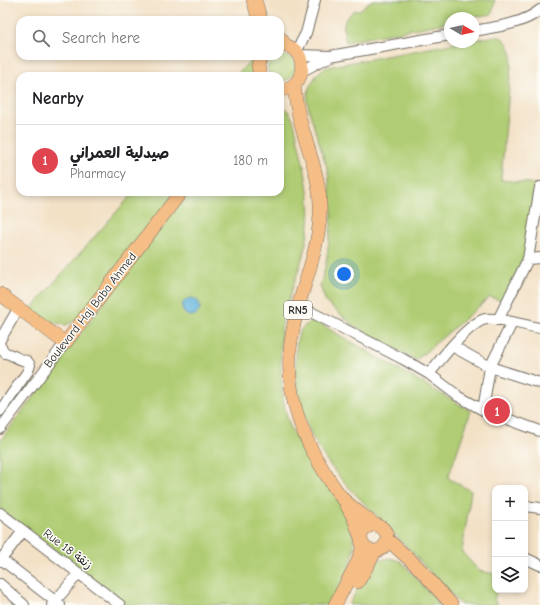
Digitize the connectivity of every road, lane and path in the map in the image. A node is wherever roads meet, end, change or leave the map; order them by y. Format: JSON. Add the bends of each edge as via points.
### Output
{"nodes":[{"id":1,"x":254,"y":0,"type":"edge"},
{"id":2,"x":262,"y":0,"type":"edge"},
{"id":3,"x":315,"y":0,"type":"edge"},
{"id":4,"x":540,"y":10,"type":"edge"},
{"id":5,"x":259,"y":16,"type":"edge"},
{"id":6,"x":268,"y":16,"type":"edge"},
{"id":7,"x":480,"y":30,"type":"edge"},
{"id":8,"x":444,"y":36,"type":"edge"},
{"id":9,"x":288,"y":47,"type":"edge"},
{"id":10,"x":330,"y":56,"type":"junction"},
{"id":11,"x":302,"y":71,"type":"junction"},
{"id":12,"x":294,"y":85,"type":"junction"},
{"id":13,"x":284,"y":89,"type":"edge"},
{"id":14,"x":284,"y":96,"type":"edge"},
{"id":15,"x":298,"y":112,"type":"junction"},
{"id":16,"x":540,"y":187,"type":"edge"},
{"id":17,"x":178,"y":196,"type":"edge"},
{"id":18,"x":540,"y":258,"type":"edge"},
{"id":19,"x":528,"y":259,"type":"junction"},
{"id":20,"x":0,"y":294,"type":"edge"},
{"id":21,"x":299,"y":306,"type":"junction"},
{"id":22,"x":18,"y":309,"type":"junction"},
{"id":23,"x":498,"y":320,"type":"junction"},
{"id":24,"x":512,"y":323,"type":"junction"},
{"id":25,"x":540,"y":328,"type":"edge"},
{"id":26,"x":0,"y":340,"type":"edge"},
{"id":27,"x":65,"y":343,"type":"junction"},
{"id":28,"x":452,"y":346,"type":"junction"},
{"id":29,"x":2,"y":353,"type":"edge"},
{"id":30,"x":490,"y":367,"type":"junction"},
{"id":31,"x":429,"y":374,"type":"junction"},
{"id":32,"x":540,"y":383,"type":"edge"},
{"id":33,"x":483,"y":410,"type":"junction"},
{"id":34,"x":0,"y":411,"type":"edge"},
{"id":35,"x":0,"y":429,"type":"edge"},
{"id":36,"x":540,"y":431,"type":"edge"},
{"id":37,"x":343,"y":499,"type":"junction"},
{"id":38,"x":528,"y":506,"type":"edge"},
{"id":39,"x":540,"y":508,"type":"edge"},
{"id":40,"x":0,"y":513,"type":"edge"},
{"id":41,"x":375,"y":525,"type":"junction"},
{"id":42,"x":23,"y":531,"type":"junction"},
{"id":43,"x":387,"y":539,"type":"junction"},
{"id":44,"x":362,"y":542,"type":"junction"},
{"id":45,"x":376,"y":552,"type":"junction"},
{"id":46,"x":528,"y":559,"type":"edge"},
{"id":47,"x":1,"y":560,"type":"edge"},
{"id":48,"x":540,"y":565,"type":"edge"},
{"id":49,"x":418,"y":567,"type":"junction"},
{"id":50,"x":79,"y":573,"type":"junction"},
{"id":51,"x":0,"y":584,"type":"edge"},
{"id":52,"x":56,"y":604,"type":"edge"},
{"id":53,"x":24,"y":605,"type":"edge"},
{"id":54,"x":120,"y":605,"type":"edge"},
{"id":55,"x":339,"y":605,"type":"edge"},
{"id":56,"x":452,"y":605,"type":"edge"}],
"edges":[{"from":1,"to":5,"type":"highway"},
{"from":2,"to":6,"type":"highway"},
{"from":3,"to":9,"type":"street","via":[[306,34]]},
{"from":4,"to":7,"type":"street","via":[[520,20]]},
{"from":8,"to":10,"type":"street"},
{"from":9,"to":10,"type":"street"},
{"from":9,"to":11,"type":"main road"},
{"from":10,"to":11,"type":"street"},
{"from":11,"to":12,"type":"main road","via":[[300,79]]},
{"from":12,"to":13,"type":"main road","number":"RN5"},
{"from":12,"to":15,"type":"main road","number":"RN5"},
{"from":14,"to":15,"type":"main road","number":"RN5"},
{"from":15,"to":21,"type":"main road","number":"RN5","via":[[316,168],[321,214],[315,254]]},
{"from":16,"to":19,"type":"street"},
{"from":17,"to":27,"type":"main road","name":"Boulevard Haj Baba Ahmed"},
{"from":18,"to":19,"type":"street"},
{"from":19,"to":23,"type":"street"},
{"from":20,"to":22,"type":"main road"},
{"from":21,"to":31,"type":"street","via":[[378,345]]},
{"from":21,"to":37,"type":"main road","number":"RN5","via":[[290,351],[292,402],[316,459]]},
{"from":22,"to":26,"type":"street"},
{"from":22,"to":27,"type":"main road"},
{"from":23,"to":24,"type":"street"},
{"from":23,"to":28,"type":"street","via":[[486,319],[479,322]]},
{"from":24,"to":25,"type":"street"},
{"from":24,"to":30,"type":"street"},
{"from":27,"to":35,"type":"street","name":"Boulevard Haj Baba Ahmed"},
{"from":28,"to":30,"type":"street"},
{"from":28,"to":31,"type":"street"},
{"from":29,"to":34,"type":"street","via":[[11,354],[30,365]]},
{"from":30,"to":32,"type":"street"},
{"from":30,"to":33,"type":"street"},
{"from":31,"to":33,"type":"street","via":[[458,396]]},
{"from":33,"to":36,"type":"street"},
{"from":37,"to":41,"type":"main road","number":"RN5"},
{"from":37,"to":44,"type":"main road","number":"RN5"},
{"from":38,"to":39,"type":"street"},
{"from":40,"to":42,"type":"street","name":"Rue 18 زنقة"},
{"from":41,"to":43,"type":"main road","number":"RN5","via":[[382,528]]},
{"from":41,"to":44,"type":"main road","via":[[364,530]]},
{"from":42,"to":47,"type":"street"},
{"from":42,"to":50,"type":"street","name":"Rue 18 زنقة"},
{"from":43,"to":45,"type":"main road","via":[[384,547]]},
{"from":43,"to":49,"type":"main road"},
{"from":44,"to":45,"type":"main road","via":[[366,549]]},
{"from":44,"to":55,"type":"main road","via":[[358,561]]},
{"from":45,"to":49,"type":"main road"},
{"from":45,"to":55,"type":"main road"},
{"from":46,"to":48,"type":"street"},
{"from":47,"to":52,"type":"street"},
{"from":49,"to":56,"type":"main road"},
{"from":50,"to":52,"type":"street"},
{"from":50,"to":54,"type":"street","name":"Rue 18 زنقة"},
{"from":51,"to":53,"type":"street"}]}
